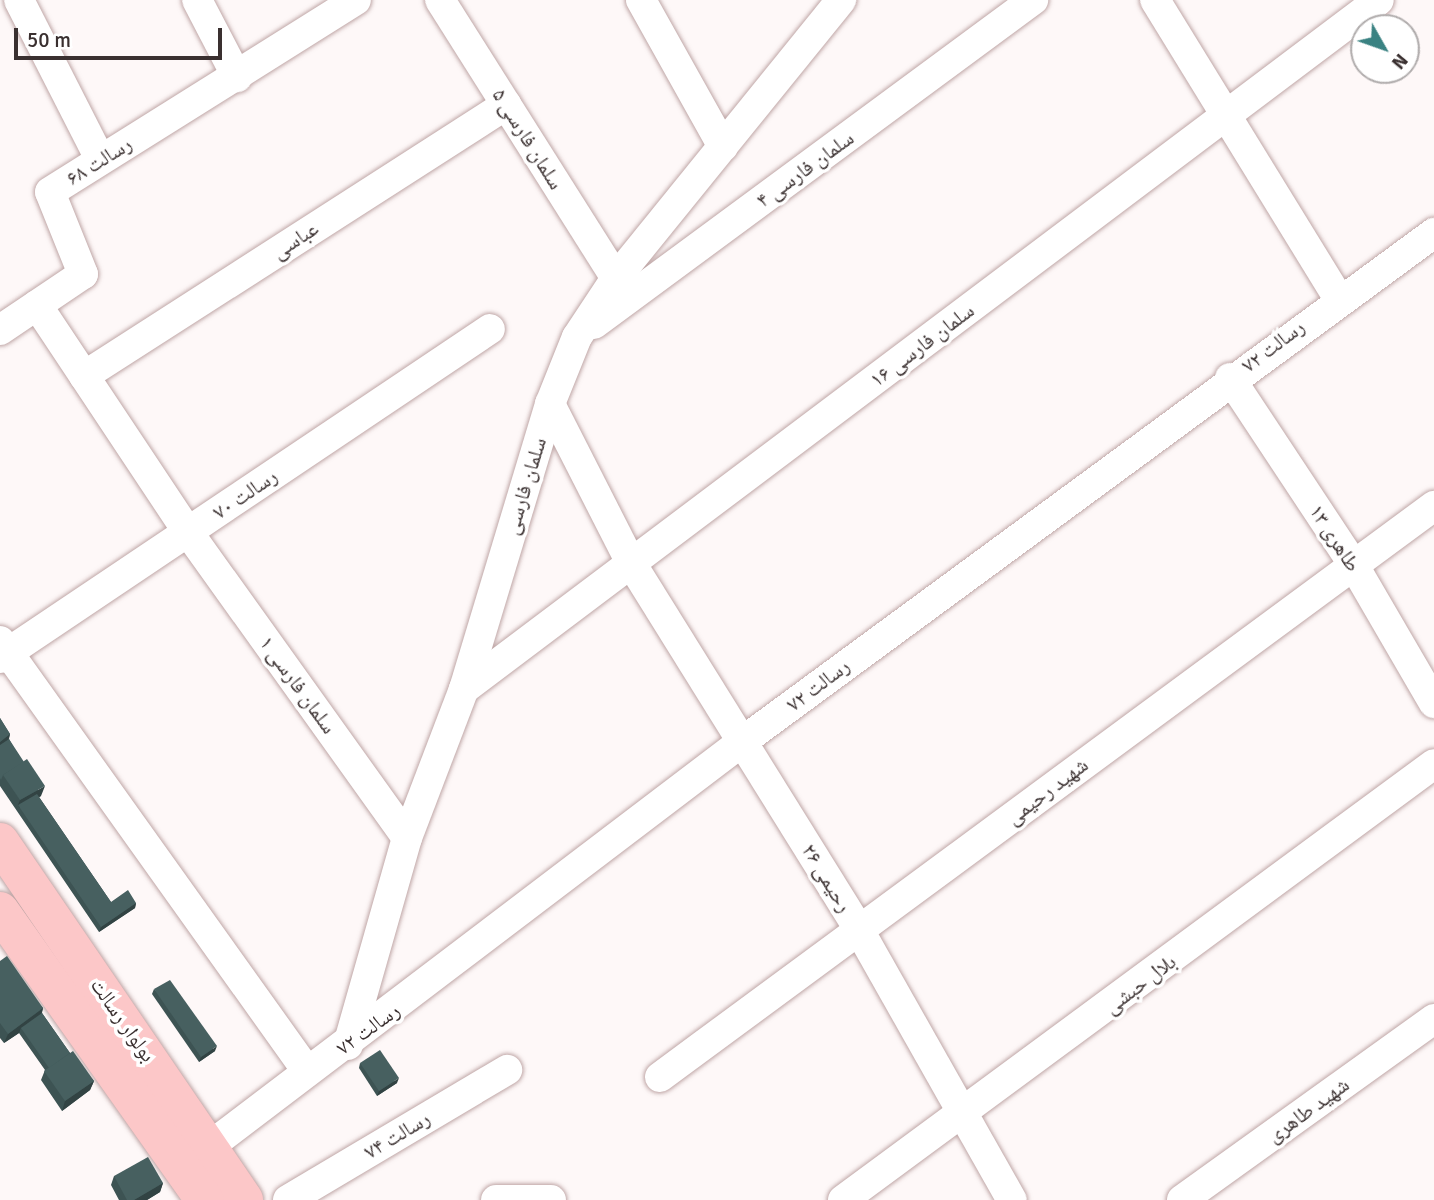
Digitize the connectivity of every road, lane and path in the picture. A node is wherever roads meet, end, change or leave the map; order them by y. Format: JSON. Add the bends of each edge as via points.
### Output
{"nodes":[{"id":1,"x":19,"y":0,"type":"edge"},
{"id":2,"x":197,"y":0,"type":"edge"},
{"id":3,"x":356,"y":0,"type":"edge"},
{"id":4,"x":440,"y":0,"type":"edge"},
{"id":5,"x":641,"y":0,"type":"edge"},
{"id":6,"x":1033,"y":0,"type":"edge"},
{"id":7,"x":1155,"y":0,"type":"edge"},
{"id":8,"x":1379,"y":0,"type":"edge"},
{"id":9,"x":824,"y":8,"type":"edge"},
{"id":10,"x":237,"y":77,"type":"junction"},
{"id":11,"x":506,"y":105,"type":"junction"},
{"id":12,"x":1227,"y":116,"type":"junction"},
{"id":13,"x":723,"y":147,"type":"junction"},
{"id":14,"x":100,"y":159,"type":"junction"},
{"id":15,"x":1434,"y":233,"type":"edge"},
{"id":16,"x":616,"y":278,"type":"junction"},
{"id":17,"x":1338,"y":298,"type":"junction"},
{"id":18,"x":37,"y":305,"type":"junction"},
{"id":19,"x":490,"y":329,"type":"dead end"},
{"id":20,"x":0,"y":330,"type":"edge"},
{"id":21,"x":577,"y":337,"type":"junction"},
{"id":22,"x":84,"y":376,"type":"junction"},
{"id":23,"x":1230,"y":378,"type":"junction"},
{"id":24,"x":550,"y":404,"type":"junction"},
{"id":25,"x":1434,"y":506,"type":"edge"},
{"id":26,"x":188,"y":532,"type":"junction"},
{"id":27,"x":631,"y":563,"type":"junction"},
{"id":28,"x":1353,"y":564,"type":"junction"},
{"id":29,"x":3,"y":651,"type":"edge"},
{"id":30,"x":464,"y":689,"type":"junction"},
{"id":31,"x":1434,"y":703,"type":"edge"},
{"id":32,"x":743,"y":741,"type":"junction"},
{"id":33,"x":1434,"y":764,"type":"edge"},
{"id":34,"x":407,"y":838,"type":"junction"},
{"id":35,"x":0,"y":842,"type":"edge"},
{"id":36,"x":0,"y":911,"type":"edge"},
{"id":37,"x":859,"y":930,"type":"junction"},
{"id":38,"x":1434,"y":1019,"type":"edge"},
{"id":39,"x":348,"y":1045,"type":"junction"},
{"id":40,"x":507,"y":1070,"type":"dead end"},
{"id":41,"x":307,"y":1071,"type":"junction"},
{"id":42,"x":660,"y":1077,"type":"dead end"},
{"id":43,"x":963,"y":1118,"type":"junction"},
{"id":44,"x":211,"y":1146,"type":"junction"},
{"id":45,"x":205,"y":1200,"type":"edge"},
{"id":46,"x":244,"y":1200,"type":"edge"},
{"id":47,"x":288,"y":1200,"type":"edge"},
{"id":48,"x":496,"y":1200,"type":"edge"},
{"id":49,"x":551,"y":1200,"type":"edge"},
{"id":50,"x":843,"y":1200,"type":"edge"},
{"id":51,"x":1012,"y":1200,"type":"edge"},
{"id":52,"x":1182,"y":1200,"type":"edge"}],
"edges":[{"from":1,"to":14,"type":"street"},
{"from":2,"to":10,"type":"street"},
{"from":3,"to":10,"type":"street"},
{"from":4,"to":11,"type":"street","name":"سلمان فارسی ۵"},
{"from":5,"to":13,"type":"street"},
{"from":6,"to":21,"type":"street","name":"سلمان فارسی ۴"},
{"from":7,"to":12,"type":"street"},
{"from":8,"to":12,"type":"street","name":"سلمان فارسی ۱۶"},
{"from":9,"to":13,"type":"street","name":"سلمان فارسی"},
{"from":10,"to":14,"type":"street","name":"رسالت ۶۸"},
{"from":11,"to":16,"type":"street","name":"سلمان فارسی ۵"},
{"from":11,"to":22,"type":"street","name":"عباسی"},
{"from":12,"to":17,"type":"street"},
{"from":12,"to":27,"type":"street","name":"سلمان فارسی ۱۶"},
{"from":13,"to":16,"type":"street","name":"سلمان فارسی"},
{"from":14,"to":18,"type":"street","name":"رسالت ۶۸","via":[[50,192],[83,274]]},
{"from":15,"to":17,"type":"street","name":"رسالت ۷۲"},
{"from":16,"to":21,"type":"street","name":"سلمان فارسی"},
{"from":17,"to":23,"type":"street","name":"رسالت ۷۲"},
{"from":18,"to":20,"type":"street","name":"رسالت ۶۸"},
{"from":18,"to":22,"type":"street","name":"سلمان فارسی ۱"},
{"from":19,"to":26,"type":"street","name":"رسالت ۷۰"},
{"from":21,"to":24,"type":"street","name":"سلمان فارسی"},
{"from":22,"to":26,"type":"street","name":"سلمان فارسی ۱"},
{"from":23,"to":28,"type":"street","name":"طاهری ۱۳"},
{"from":23,"to":32,"type":"street","name":"رسالت ۷۲"},
{"from":24,"to":27,"type":"street","name":"رحیمی ۲۶"},
{"from":24,"to":30,"type":"street","name":"سلمان فارسی"},
{"from":25,"to":28,"type":"street","name":"شهید رحیمی"},
{"from":26,"to":29,"type":"street","name":"رسالت ۷۰"},
{"from":26,"to":34,"type":"street","name":"سلمان فارسی ۱"},
{"from":27,"to":30,"type":"street","name":"سلمان فارسی ۱۶"},
{"from":27,"to":32,"type":"street","name":"رحیمی ۲۶"},
{"from":28,"to":31,"type":"street","name":"طاهری ۱۳"},
{"from":28,"to":37,"type":"street","name":"شهید رحیمی"},
{"from":29,"to":41,"type":"street"},
{"from":30,"to":34,"type":"street","name":"سلمان فارسی"},
{"from":32,"to":37,"type":"street","name":"رحیمی ۲۶"},
{"from":32,"to":39,"type":"street","name":"رسالت ۷۲"},
{"from":33,"to":43,"type":"street","name":"بلال حبشی"},
{"from":34,"to":39,"type":"street","name":"سلمان فارسی"},
{"from":35,"to":44,"type":"main road","name":"بولوار رسالت"},
{"from":36,"to":45,"type":"main road","name":"بولوار رسالت"},
{"from":37,"to":42,"type":"street","name":"شهید رحیمی"},
{"from":37,"to":43,"type":"street","name":"رحیمی ۲۶"},
{"from":38,"to":52,"type":"street","name":"شهید طاهری"},
{"from":39,"to":41,"type":"street","name":"رسالت ۷۲"},
{"from":40,"to":47,"type":"street","name":"رسالت ۷۴"},
{"from":41,"to":44,"type":"street","name":"رسالت ۷۲"},
{"from":43,"to":50,"type":"street","name":"بلال حبشی"},
{"from":43,"to":51,"type":"street","name":"رحیمی ۲۶"},
{"from":44,"to":46,"type":"main road","name":"بولوار رسالت"},
{"from":48,"to":49,"type":"street"}]}
